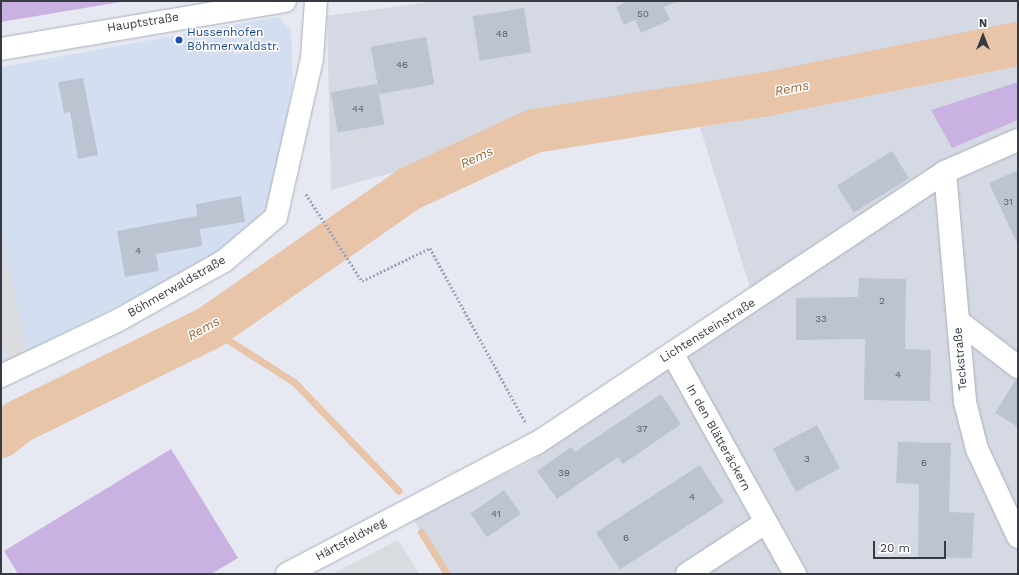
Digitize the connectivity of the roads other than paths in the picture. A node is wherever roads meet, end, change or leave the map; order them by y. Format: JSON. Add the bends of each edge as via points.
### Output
{"nodes":[{"id":1,"x":285,"y":1,"type":"edge"},
{"id":2,"x":316,"y":1,"type":"edge"},
{"id":3,"x":1,"y":49,"type":"edge"},
{"id":4,"x":1018,"y":140,"type":"edge"},
{"id":5,"x":945,"y":172,"type":"junction"},
{"id":6,"x":958,"y":321,"type":"junction"},
{"id":7,"x":672,"y":353,"type":"junction"},
{"id":8,"x":1018,"y":367,"type":"edge"},
{"id":9,"x":1,"y":376,"type":"edge"},
{"id":10,"x":395,"y":518,"type":"joint"},
{"id":11,"x":765,"y":523,"type":"junction"},
{"id":12,"x":1018,"y":537,"type":"edge"},
{"id":13,"x":287,"y":574,"type":"edge"},
{"id":14,"x":687,"y":574,"type":"edge"},
{"id":15,"x":795,"y":574,"type":"edge"}],
"edges":[{"from":1,"to":3,"type":"street","name":"Hauptstraße"},
{"from":2,"to":9,"type":"street","name":"Böhmerwaldstraße","via":[[312,58],[276,217],[224,262],[117,321]]},
{"from":4,"to":5,"type":"street","name":"Lichtensteinstraße"},
{"from":5,"to":6,"type":"street","name":"Teckstraße"},
{"from":5,"to":7,"type":"street","name":"Lichtensteinstraße"},
{"from":6,"to":8,"type":"street"},
{"from":6,"to":12,"type":"street","name":"Teckstraße","via":[[965,402],[977,449]]},
{"from":7,"to":10,"type":"street","name":"Lichtensteinstraße","via":[[537,443]]},
{"from":7,"to":11,"type":"street","name":"In den Blätteräckern"},
{"from":10,"to":13,"type":"street","name":"Härtsfeldweg"},
{"from":11,"to":14,"type":"street"},
{"from":11,"to":15,"type":"street","name":"In den Blätteräckern"}]}
